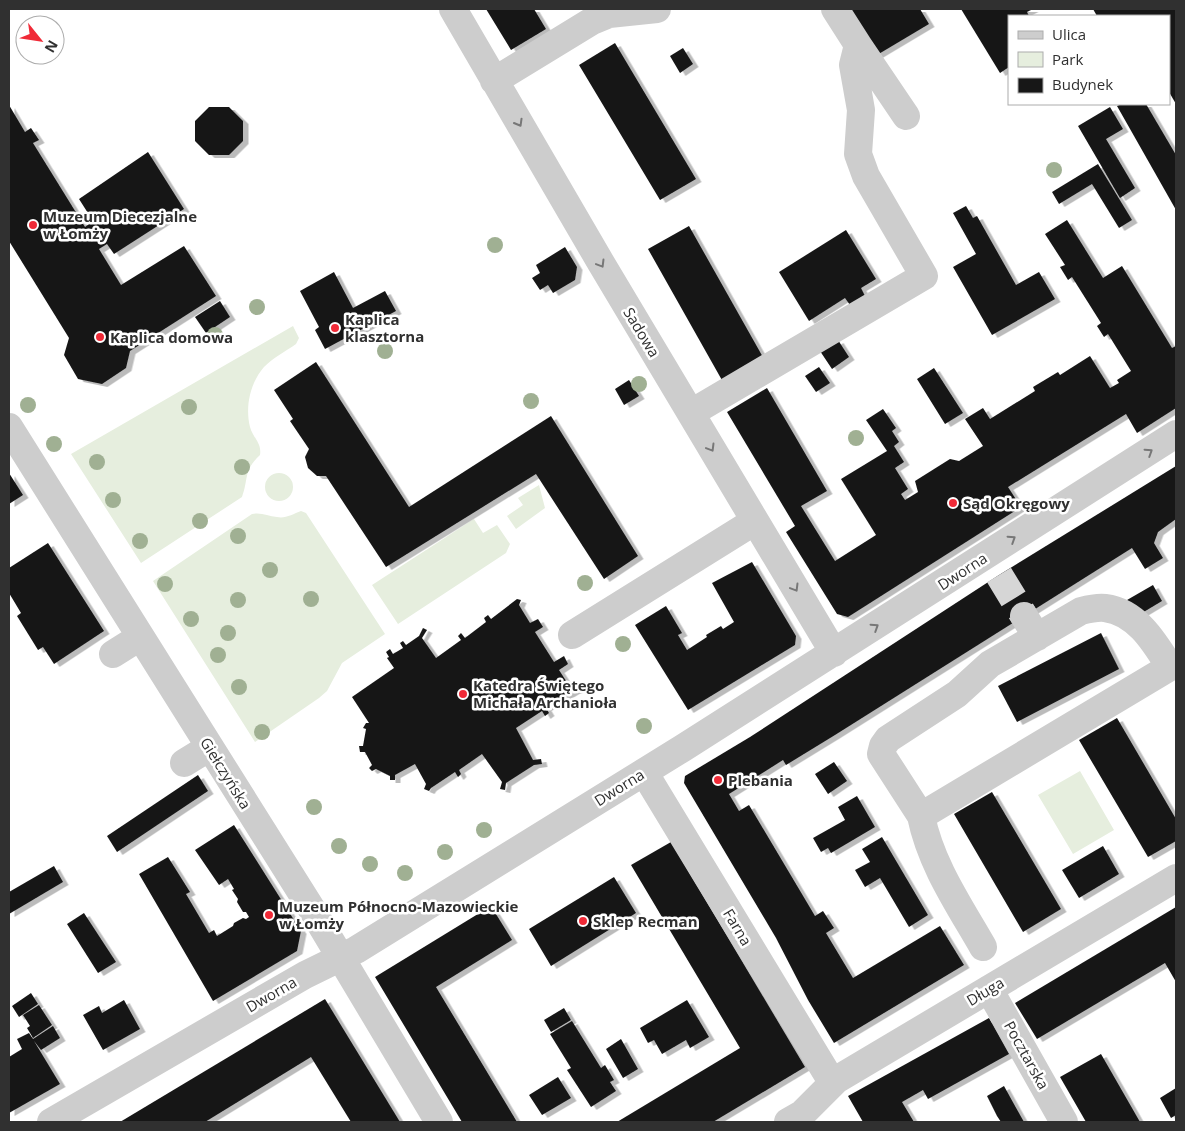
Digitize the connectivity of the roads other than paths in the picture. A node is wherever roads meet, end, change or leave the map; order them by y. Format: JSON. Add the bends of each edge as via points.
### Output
{"nodes":[{"id":1,"x":453,"y":9,"type":"edge"},
{"id":2,"x":657,"y":9,"type":"edge"},
{"id":3,"x":835,"y":9,"type":"edge"},
{"id":4,"x":858,"y":45,"type":"junction"},
{"id":5,"x":494,"y":81,"type":"junction"},
{"id":6,"x":906,"y":116,"type":"dead end"},
{"id":7,"x":690,"y":413,"type":"junction"},
{"id":8,"x":9,"y":427,"type":"edge"},
{"id":9,"x":1176,"y":434,"type":"edge"},
{"id":10,"x":755,"y":521,"type":"junction"},
{"id":11,"x":572,"y":635,"type":"dead end"},
{"id":12,"x":140,"y":637,"type":"junction"},
{"id":13,"x":834,"y":653,"type":"junction"},
{"id":14,"x":113,"y":654,"type":"dead end"},
{"id":15,"x":1173,"y":665,"type":"edge"},
{"id":16,"x":210,"y":747,"type":"junction"},
{"id":17,"x":184,"y":763,"type":"dead end"},
{"id":18,"x":644,"y":772,"type":"junction"},
{"id":19,"x":921,"y":816,"type":"junction"},
{"id":20,"x":1176,"y":878,"type":"edge"},
{"id":21,"x":983,"y":947,"type":"dead end"},
{"id":22,"x":340,"y":957,"type":"junction"},
{"id":23,"x":989,"y":989,"type":"junction"},
{"id":24,"x":832,"y":1082,"type":"junction"},
{"id":25,"x":799,"y":1119,"type":"edge"},
{"id":26,"x":51,"y":1122,"type":"edge"},
{"id":27,"x":439,"y":1122,"type":"edge"},
{"id":28,"x":1064,"y":1122,"type":"edge"}],
"edges":[{"from":1,"to":5,"type":"street","name":"Sadowa"},
{"from":2,"to":5,"type":"street","via":[[609,14],[592,21]]},
{"from":3,"to":4,"type":"street"},
{"from":4,"to":6,"type":"street"},
{"from":4,"to":7,"type":"street","via":[[854,65],[861,110],[860,162],[924,276]]},
{"from":5,"to":7,"type":"street","name":"Sadowa","one_way":true},
{"from":7,"to":10,"type":"street","name":"Sadowa","one_way":true},
{"from":8,"to":12,"type":"street","name":"Giełczyńska"},
{"from":13,"to":9,"type":"street","name":"Dworna","one_way":true,"via":[[993,565]]},
{"from":10,"to":11,"type":"street"},
{"from":10,"to":13,"type":"street","name":"Sadowa","one_way":true},
{"from":12,"to":14,"type":"street"},
{"from":12,"to":16,"type":"street","name":"Giełczyńska"},
{"from":13,"to":18,"type":"street","name":"Dworna"},
{"from":15,"to":19,"type":"street"},
{"from":15,"to":19,"type":"street","via":[[1146,631],[1134,621],[1106,608],[1095,608],[1030,626],[957,694],[882,746],[881,754],[886,764]]},
{"from":16,"to":17,"type":"street"},
{"from":16,"to":22,"type":"street","name":"Giełczyńska"},
{"from":18,"to":22,"type":"street","name":"Dworna"},
{"from":18,"to":24,"type":"street","name":"Farna"},
{"from":19,"to":21,"type":"street","via":[[937,868]]},
{"from":20,"to":23,"type":"street","name":"Długa"},
{"from":22,"to":26,"type":"street","name":"Dworna"},
{"from":22,"to":27,"type":"street","name":"Giełczyńska"},
{"from":23,"to":24,"type":"street","name":"Długa"},
{"from":23,"to":28,"type":"street","name":"Pocztarska"},
{"from":24,"to":25,"type":"street","name":"Długa"}]}
